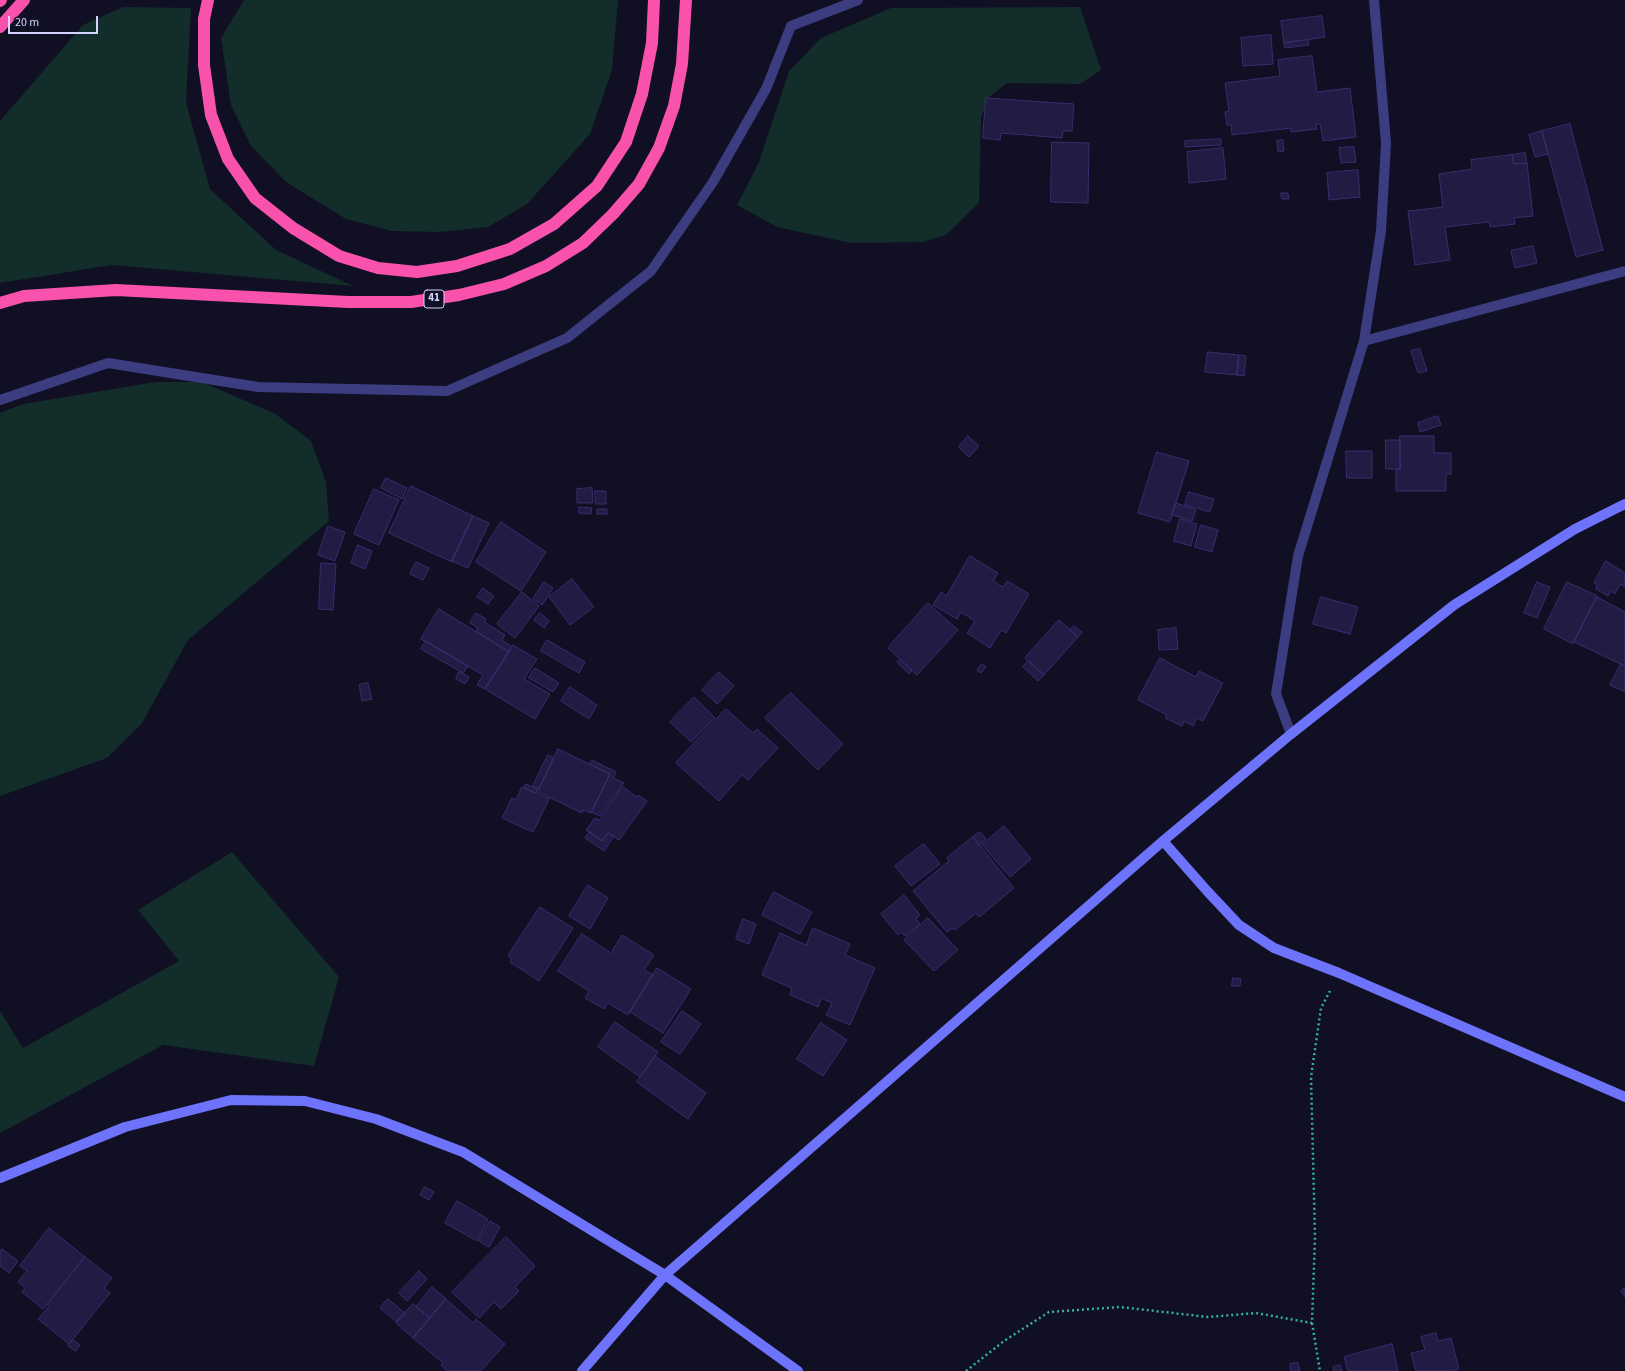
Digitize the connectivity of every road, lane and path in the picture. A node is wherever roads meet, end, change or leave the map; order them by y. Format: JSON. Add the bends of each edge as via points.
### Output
{"nodes":[{"id":1,"x":24,"y":0,"type":"edge"},
{"id":2,"x":208,"y":0,"type":"edge"},
{"id":3,"x":654,"y":0,"type":"edge"},
{"id":4,"x":686,"y":0,"type":"edge"},
{"id":5,"x":858,"y":0,"type":"edge"},
{"id":6,"x":1374,"y":0,"type":"edge"},
{"id":7,"x":0,"y":27,"type":"edge"},
{"id":8,"x":1625,"y":271,"type":"edge"},
{"id":9,"x":0,"y":303,"type":"edge"},
{"id":10,"x":1364,"y":341,"type":"junction"},
{"id":11,"x":0,"y":400,"type":"edge"},
{"id":12,"x":1625,"y":504,"type":"edge"},
{"id":13,"x":1291,"y":734,"type":"junction"},
{"id":14,"x":1163,"y":841,"type":"junction"},
{"id":15,"x":1339,"y":973,"type":"junction"},
{"id":16,"x":1625,"y":1096,"type":"edge"},
{"id":17,"x":0,"y":1178,"type":"edge"},
{"id":18,"x":664,"y":1275,"type":"junction"},
{"id":19,"x":1312,"y":1323,"type":"junction"},
{"id":20,"x":582,"y":1371,"type":"edge"},
{"id":21,"x":798,"y":1371,"type":"edge"},
{"id":22,"x":966,"y":1371,"type":"edge"},
{"id":23,"x":1320,"y":1371,"type":"edge"}],
"edges":[{"from":1,"to":7,"type":"highway"},
{"from":2,"to":3,"type":"highway","via":[[204,19],[204,65],[211,115],[228,160],[255,198],[293,228],[339,256],[378,268],[417,272],[457,266],[510,249],[554,224],[596,186],[626,142],[642,94],[652,43]]},
{"from":4,"to":9,"type":"highway","number":"41","via":[[681,71],[674,106],[659,148],[639,184],[612,214],[583,243],[546,266],[504,284],[412,302],[348,302],[116,290],[24,296]]},
{"from":5,"to":11,"type":"street","via":[[792,26],[766,89],[713,182],[651,271],[568,338],[448,391],[258,387],[108,363]]},
{"from":6,"to":10,"type":"street","via":[[1386,144],[1381,231]]},
{"from":8,"to":10,"type":"street"},
{"from":10,"to":13,"type":"street","via":[[1298,556],[1276,694]]},
{"from":12,"to":13,"type":"street","via":[[1575,529],[1454,605]]},
{"from":13,"to":14,"type":"street"},
{"from":14,"to":15,"type":"street","via":[[1239,925],[1274,948]]},
{"from":14,"to":18,"type":"street"},
{"from":15,"to":16,"type":"street"},
{"from":15,"to":19,"type":"path","via":[[1321,1008],[1311,1078],[1315,1237]]},
{"from":17,"to":18,"type":"street","via":[[125,1127],[231,1100],[305,1101],[376,1119],[463,1152]]},
{"from":18,"to":20,"type":"street"},
{"from":18,"to":21,"type":"street"},
{"from":19,"to":22,"type":"path","via":[[1256,1313],[1208,1317],[1120,1307],[1049,1312],[1004,1341]]},
{"from":19,"to":23,"type":"path"}]}
